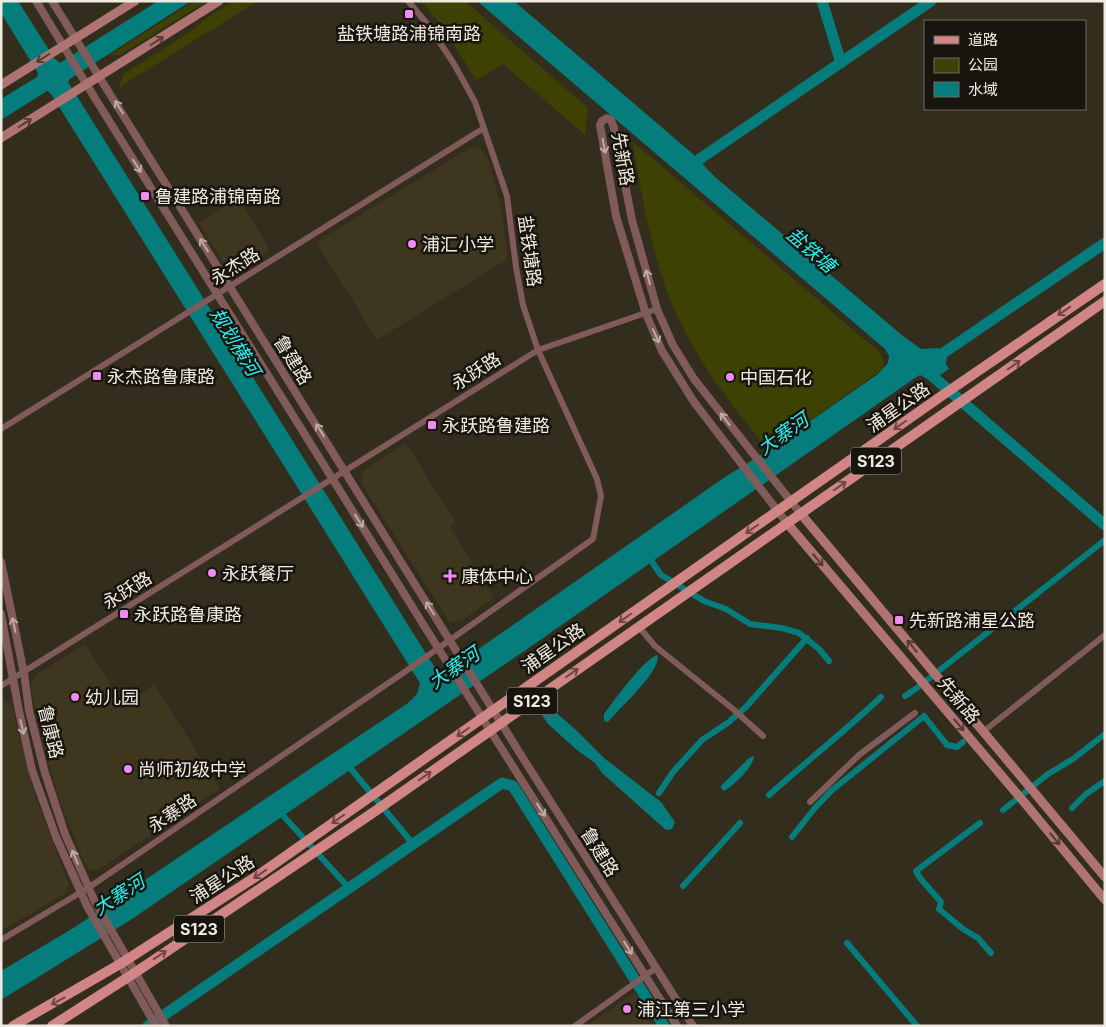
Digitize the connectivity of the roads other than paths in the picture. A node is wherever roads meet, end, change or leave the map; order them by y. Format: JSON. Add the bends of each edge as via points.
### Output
{"nodes":[{"id":1,"x":36,"y":1,"type":"edge"},
{"id":2,"x":52,"y":1,"type":"edge"},
{"id":3,"x":136,"y":1,"type":"edge"},
{"id":4,"x":219,"y":1,"type":"edge"},
{"id":5,"x":408,"y":1,"type":"edge"},
{"id":6,"x":76,"y":38,"type":"junction"},
{"id":7,"x":63,"y":46,"type":"junction"},
{"id":8,"x":100,"y":77,"type":"junction"},
{"id":9,"x":1,"y":85,"type":"edge"},
{"id":10,"x":86,"y":85,"type":"junction"},
{"id":11,"x":484,"y":128,"type":"junction"},
{"id":12,"x":1,"y":138,"type":"edge"},
{"id":13,"x":1105,"y":284,"type":"edge"},
{"id":14,"x":230,"y":287,"type":"junction"},
{"id":15,"x":217,"y":295,"type":"junction"},
{"id":16,"x":1105,"y":301,"type":"edge"},
{"id":17,"x":657,"y":309,"type":"junction"},
{"id":18,"x":646,"y":314,"type":"junction"},
{"id":19,"x":538,"y":350,"type":"junction"},
{"id":20,"x":1,"y":429,"type":"edge"},
{"id":21,"x":346,"y":472,"type":"junction"},
{"id":22,"x":333,"y":480,"type":"junction"},
{"id":23,"x":791,"y":502,"type":"junction"},
{"id":24,"x":777,"y":511,"type":"junction"},
{"id":25,"x":800,"y":514,"type":"junction"},
{"id":26,"x":787,"y":523,"type":"junction"},
{"id":27,"x":1,"y":562,"type":"edge"},
{"id":28,"x":1,"y":614,"type":"edge"},
{"id":29,"x":639,"y":626,"type":"junction"},
{"id":30,"x":1105,"y":635,"type":"edge"},
{"id":31,"x":450,"y":640,"type":"junction"},
{"id":32,"x":438,"y":648,"type":"junction"},
{"id":33,"x":24,"y":672,"type":"junction"},
{"id":34,"x":13,"y":679,"type":"junction"},
{"id":35,"x":1,"y":686,"type":"edge"},
{"id":36,"x":494,"y":710,"type":"junction"},
{"id":37,"x":915,"y":713,"type":"dead end"},
{"id":38,"x":482,"y":718,"type":"junction"},
{"id":39,"x":502,"y":722,"type":"junction"},
{"id":40,"x":490,"y":731,"type":"junction"},
{"id":41,"x":984,"y":731,"type":"junction"},
{"id":42,"x":763,"y":736,"type":"dead end"},
{"id":43,"x":810,"y":802,"type":"dead end"},
{"id":44,"x":1105,"y":876,"type":"edge"},
{"id":45,"x":88,"y":888,"type":"junction"},
{"id":46,"x":81,"y":893,"type":"junction"},
{"id":47,"x":1105,"y":900,"type":"edge"},
{"id":48,"x":91,"y":904,"type":"junction"},
{"id":49,"x":1,"y":940,"type":"edge"},
{"id":50,"x":124,"y":962,"type":"junction"},
{"id":51,"x":656,"y":968,"type":"junction"},
{"id":52,"x":132,"y":974,"type":"junction"},
{"id":53,"x":645,"y":976,"type":"junction"},
{"id":54,"x":13,"y":1026,"type":"edge"},
{"id":55,"x":52,"y":1026,"type":"edge"},
{"id":56,"x":156,"y":1026,"type":"edge"},
{"id":57,"x":166,"y":1026,"type":"edge"},
{"id":58,"x":576,"y":1026,"type":"edge"},
{"id":59,"x":677,"y":1026,"type":"edge"},
{"id":60,"x":693,"y":1026,"type":"edge"}],
"edges":[{"from":1,"to":7,"type":"street","name":"鲁建路"},
{"from":2,"to":6,"type":"street","name":"鲁建路"},
{"from":3,"to":6,"type":"main road"},
{"from":8,"to":4,"type":"main road","one_way":true},
{"from":5,"to":11,"type":"street","name":"盐铁塘路","via":[[454,64],[475,102]]},
{"from":6,"to":7,"type":"main road"},
{"from":6,"to":8,"type":"street","name":"鲁建路"},
{"from":7,"to":9,"type":"main road","one_way":true},
{"from":7,"to":10,"type":"street","name":"鲁建路"},
{"from":8,"to":10,"type":"main road"},
{"from":14,"to":8,"type":"street","name":"鲁建路","one_way":true},
{"from":12,"to":10,"type":"main road","one_way":true},
{"from":10,"to":15,"type":"street","name":"鲁建路","one_way":true},
{"from":11,"to":14,"type":"street","name":"永杰路"},
{"from":11,"to":19,"type":"street","name":"盐铁塘路","via":[[507,196],[523,305]]},
{"from":13,"to":23,"type":"main road","name":"浦星公路","number":"S123","one_way":true},
{"from":14,"to":15,"type":"street","name":"永杰路"},
{"from":21,"to":14,"type":"street","name":"鲁建路","one_way":true},
{"from":15,"to":20,"type":"street","name":"永杰路"},
{"from":15,"to":22,"type":"street","name":"鲁建路"},
{"from":25,"to":16,"type":"main road","name":"浦星公路","number":"S123","one_way":true},
{"from":17,"to":18,"type":"street","name":"永跃路"},
{"from":17,"to":18,"type":"street","name":"先新路","one_way":true,"via":[[632,220],[614,128],[607,118],[600,125],[616,216]]},
{"from":23,"to":17,"type":"street","name":"先新路","one_way":true,"via":[[694,379],[673,346]]},
{"from":18,"to":19,"type":"street","name":"永跃路"},
{"from":18,"to":24,"type":"street","name":"先新路","one_way":true,"via":[[683,386]]},
{"from":19,"to":21,"type":"street","name":"永跃路"},
{"from":19,"to":31,"type":"street","name":"盐铁塘路","via":[[597,479],[601,496],[593,538]]},
{"from":21,"to":22,"type":"street","name":"永跃路"},
{"from":31,"to":21,"type":"street","name":"鲁建路","one_way":true},
{"from":22,"to":32,"type":"street","name":"鲁建路","one_way":true},
{"from":22,"to":33,"type":"street","name":"永跃路"},
{"from":23,"to":24,"type":"main road","name":"浦星公路","number":"S123"},
{"from":23,"to":25,"type":"street","name":"先新路"},
{"from":24,"to":26,"type":"street","name":"先新路"},
{"from":24,"to":36,"type":"main road","name":"浦星公路","number":"S123","one_way":true},
{"from":25,"to":26,"type":"main road","name":"浦星公路","number":"S123"},
{"from":41,"to":25,"type":"main road","name":"先新路","one_way":true},
{"from":26,"to":29,"type":"main road","name":"浦星公路","number":"S123"},
{"from":26,"to":47,"type":"main road","name":"先新路","one_way":true},
{"from":33,"to":27,"type":"street","name":"鲁康路","one_way":true},
{"from":28,"to":34,"type":"street","name":"鲁康路"},
{"from":39,"to":29,"type":"main road","name":"浦星公路","number":"S123","one_way":true},
{"from":29,"to":42,"type":"street","via":[[655,646]]},
{"from":30,"to":41,"type":"street"},
{"from":31,"to":32,"type":"street"},
{"from":31,"to":36,"type":"street","name":"鲁建路"},
{"from":32,"to":38,"type":"street","name":"鲁建路"},
{"from":32,"to":45,"type":"street","name":"永寨路"},
{"from":33,"to":34,"type":"street","name":"永跃路"},
{"from":45,"to":33,"type":"street","name":"鲁康路","one_way":true,"via":[[65,834],[45,773],[29,710]]},
{"from":34,"to":35,"type":"street","name":"永跃路"},
{"from":34,"to":46,"type":"street","name":"鲁康路","one_way":true,"via":[[32,770]]},
{"from":36,"to":38,"type":"main road","name":"浦星公路","number":"S123"},
{"from":36,"to":39,"type":"street","name":"鲁建路"},
{"from":37,"to":43,"type":"street","via":[[859,755]]},
{"from":38,"to":40,"type":"street","name":"鲁建路"},
{"from":38,"to":50,"type":"main road","name":"浦星公路","number":"S123","one_way":true,"via":[[260,874]]},
{"from":39,"to":40,"type":"main road","name":"浦星公路","number":"S123"},
{"from":39,"to":51,"type":"street","name":"鲁建路"},
{"from":52,"to":40,"type":"main road","name":"浦星公路","number":"S123","one_way":true},
{"from":40,"to":53,"type":"street","name":"鲁建路","one_way":true},
{"from":41,"to":44,"type":"main road","name":"先新路"},
{"from":45,"to":46,"type":"street","name":"永寨路"},
{"from":45,"to":48,"type":"street","name":"鲁康路"},
{"from":46,"to":48,"type":"street","name":"鲁康路"},
{"from":46,"to":49,"type":"street","name":"永寨路"},
{"from":48,"to":50,"type":"street"},
{"from":50,"to":52,"type":"street"},
{"from":50,"to":54,"type":"main road","name":"浦星公路","number":"S123","one_way":true},
{"from":51,"to":53,"type":"street"},
{"from":51,"to":60,"type":"street","name":"鲁建路"},
{"from":52,"to":55,"type":"main road","name":"浦星公路","number":"S123"},
{"from":52,"to":56,"type":"street"},
{"from":52,"to":57,"type":"street"},
{"from":53,"to":58,"type":"street"},
{"from":53,"to":59,"type":"street","name":"鲁建路"}]}
